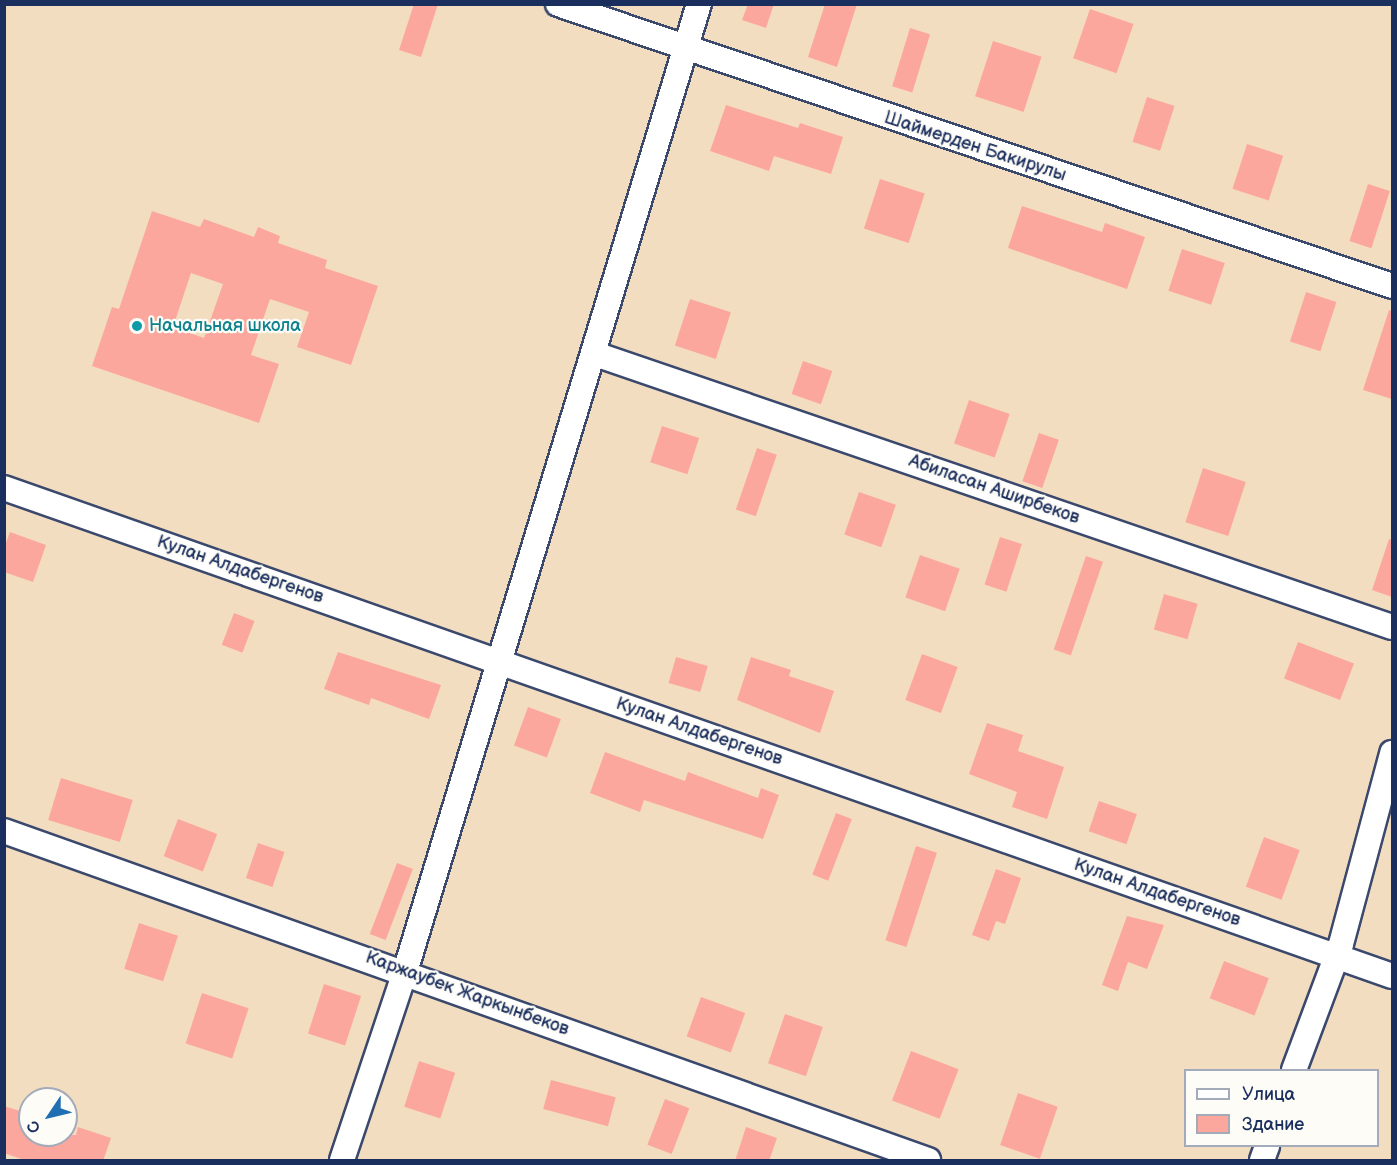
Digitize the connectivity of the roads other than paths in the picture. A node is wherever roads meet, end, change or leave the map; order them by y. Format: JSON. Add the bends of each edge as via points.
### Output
{"nodes":[{"id":1,"x":558,"y":4,"type":"edge"},
{"id":2,"x":699,"y":4,"type":"edge"},
{"id":3,"x":686,"y":50,"type":"junction"},
{"id":4,"x":1392,"y":286,"type":"edge"},
{"id":5,"x":595,"y":354,"type":"junction"},
{"id":6,"x":4,"y":488,"type":"edge"},
{"id":7,"x":1392,"y":627,"type":"edge"},
{"id":8,"x":500,"y":662,"type":"junction"},
{"id":9,"x":1392,"y":753,"type":"edge"},
{"id":10,"x":4,"y":831,"type":"edge"},
{"id":11,"x":1336,"y":956,"type":"junction"},
{"id":12,"x":405,"y":972,"type":"junction"},
{"id":13,"x":1392,"y":976,"type":"edge"},
{"id":14,"x":1295,"y":1069,"type":"edge"},
{"id":15,"x":342,"y":1161,"type":"edge"},
{"id":16,"x":928,"y":1161,"type":"edge"}],
"edges":[{"from":1,"to":3,"type":"street","name":"Шаймерден Бакирулы"},
{"from":2,"to":3,"type":"street"},
{"from":3,"to":4,"type":"street","name":"Шаймерден Бакирулы"},
{"from":3,"to":5,"type":"street"},
{"from":5,"to":7,"type":"street","name":"Абиласан Аширбеков"},
{"from":5,"to":8,"type":"street"},
{"from":6,"to":8,"type":"street","name":"Кулан Алдабергенов"},
{"from":8,"to":11,"type":"street","name":"Кулан Алдабергенов"},
{"from":8,"to":12,"type":"street"},
{"from":9,"to":11,"type":"street"},
{"from":10,"to":12,"type":"street","name":"Каржаубек Жаркынбеков"},
{"from":11,"to":13,"type":"street","name":"Кулан Алдабергенов"},
{"from":11,"to":14,"type":"street"},
{"from":12,"to":15,"type":"street"},
{"from":12,"to":16,"type":"street","name":"Каржаубек Жаркынбеков"}]}
